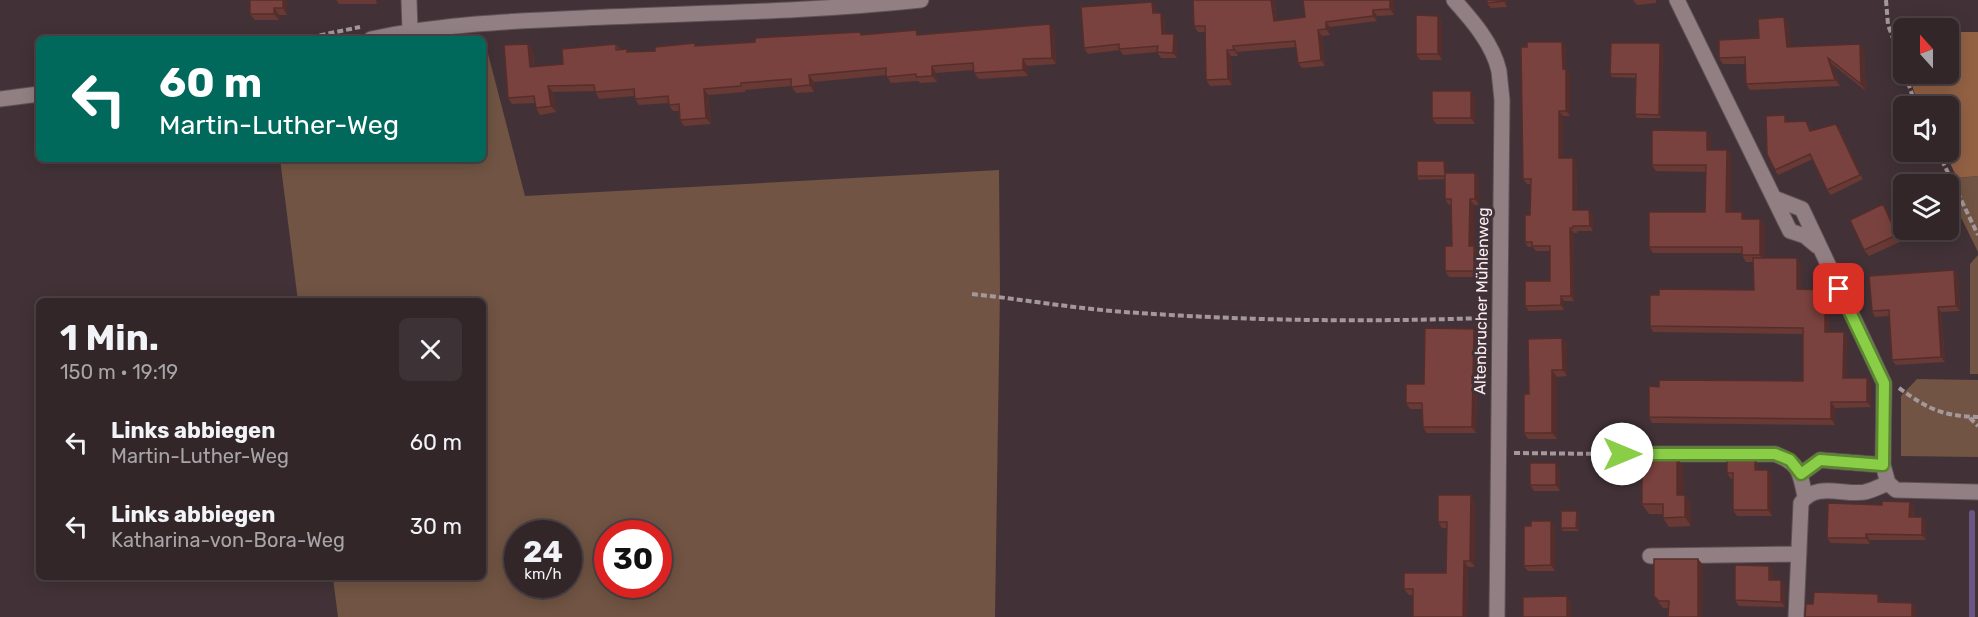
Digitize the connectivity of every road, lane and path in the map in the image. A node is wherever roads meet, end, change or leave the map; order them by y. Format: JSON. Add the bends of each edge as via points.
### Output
{"nodes":[{"id":1,"x":409,"y":0,"type":"edge"},
{"id":2,"x":921,"y":0,"type":"edge"},
{"id":3,"x":1454,"y":0,"type":"edge"},
{"id":4,"x":1886,"y":0,"type":"edge"},
{"id":5,"x":1678,"y":1,"type":"edge"},
{"id":6,"x":860,"y":3,"type":"edge"},
{"id":7,"x":410,"y":30,"type":"junction"},
{"id":8,"x":370,"y":32,"type":"edge"},
{"id":9,"x":331,"y":36,"type":"edge"},
{"id":10,"x":1893,"y":39,"type":"edge"},
{"id":11,"x":36,"y":94,"type":"edge"},
{"id":12,"x":0,"y":99,"type":"edge"},
{"id":13,"x":1943,"y":162,"type":"edge"},
{"id":14,"x":1978,"y":235,"type":"edge"},
{"id":15,"x":972,"y":294,"type":"dead end"},
{"id":16,"x":1499,"y":318,"type":"junction"},
{"id":17,"x":1906,"y":393,"type":"dead end"},
{"id":18,"x":1969,"y":417,"type":"junction"},
{"id":19,"x":1978,"y":417,"type":"edge"},
{"id":20,"x":1978,"y":426,"type":"edge"},
{"id":21,"x":1512,"y":453,"type":"dead end"},
{"id":22,"x":1622,"y":454,"type":"joint"},
{"id":23,"x":1883,"y":465,"type":"junction"},
{"id":24,"x":1801,"y":474,"type":"junction"},
{"id":25,"x":1888,"y":483,"type":"junction"},
{"id":26,"x":1978,"y":492,"type":"edge"},
{"id":27,"x":1805,"y":497,"type":"junction"},
{"id":28,"x":1799,"y":554,"type":"junction"},
{"id":29,"x":1650,"y":556,"type":"dead end"},
{"id":30,"x":1497,"y":617,"type":"edge"},
{"id":31,"x":1796,"y":617,"type":"edge"}],
"edges":[{"from":1,"to":7,"type":"street"},
{"from":2,"to":6,"type":"street"},
{"from":3,"to":16,"type":"street","name":"Altenbrucher Mühlenweg","via":[[1474,23],[1498,69],[1502,100]]},
{"from":4,"to":10,"type":"path"},
{"from":5,"to":23,"type":"street","via":[[1774,198],[1802,209],[1884,383]]},
{"from":6,"to":7,"type":"street"},
{"from":7,"to":8,"type":"street"},
{"from":8,"to":9,"type":"path"},
{"from":11,"to":12,"type":"street"},
{"from":13,"to":14,"type":"path"},
{"from":15,"to":16,"type":"path","via":[[1137,313],[1223,318]]},
{"from":16,"to":30,"type":"street","name":"Altenbrucher Mühlenweg"},
{"from":17,"to":18,"type":"path","via":[[1931,409]]},
{"from":18,"to":19,"type":"path"},
{"from":18,"to":20,"type":"path"},
{"from":21,"to":22,"type":"path"},
{"from":22,"to":24,"type":"street","via":[[1775,454],[1790,460]]},
{"from":23,"to":24,"type":"street","via":[[1820,460]]},
{"from":23,"to":25,"type":"street"},
{"from":24,"to":27,"type":"street"},
{"from":25,"to":26,"type":"street","via":[[1896,490]]},
{"from":25,"to":27,"type":"street","via":[[1865,492],[1818,491]]},
{"from":27,"to":28,"type":"street"},
{"from":28,"to":29,"type":"street"},
{"from":28,"to":31,"type":"street"}]}
